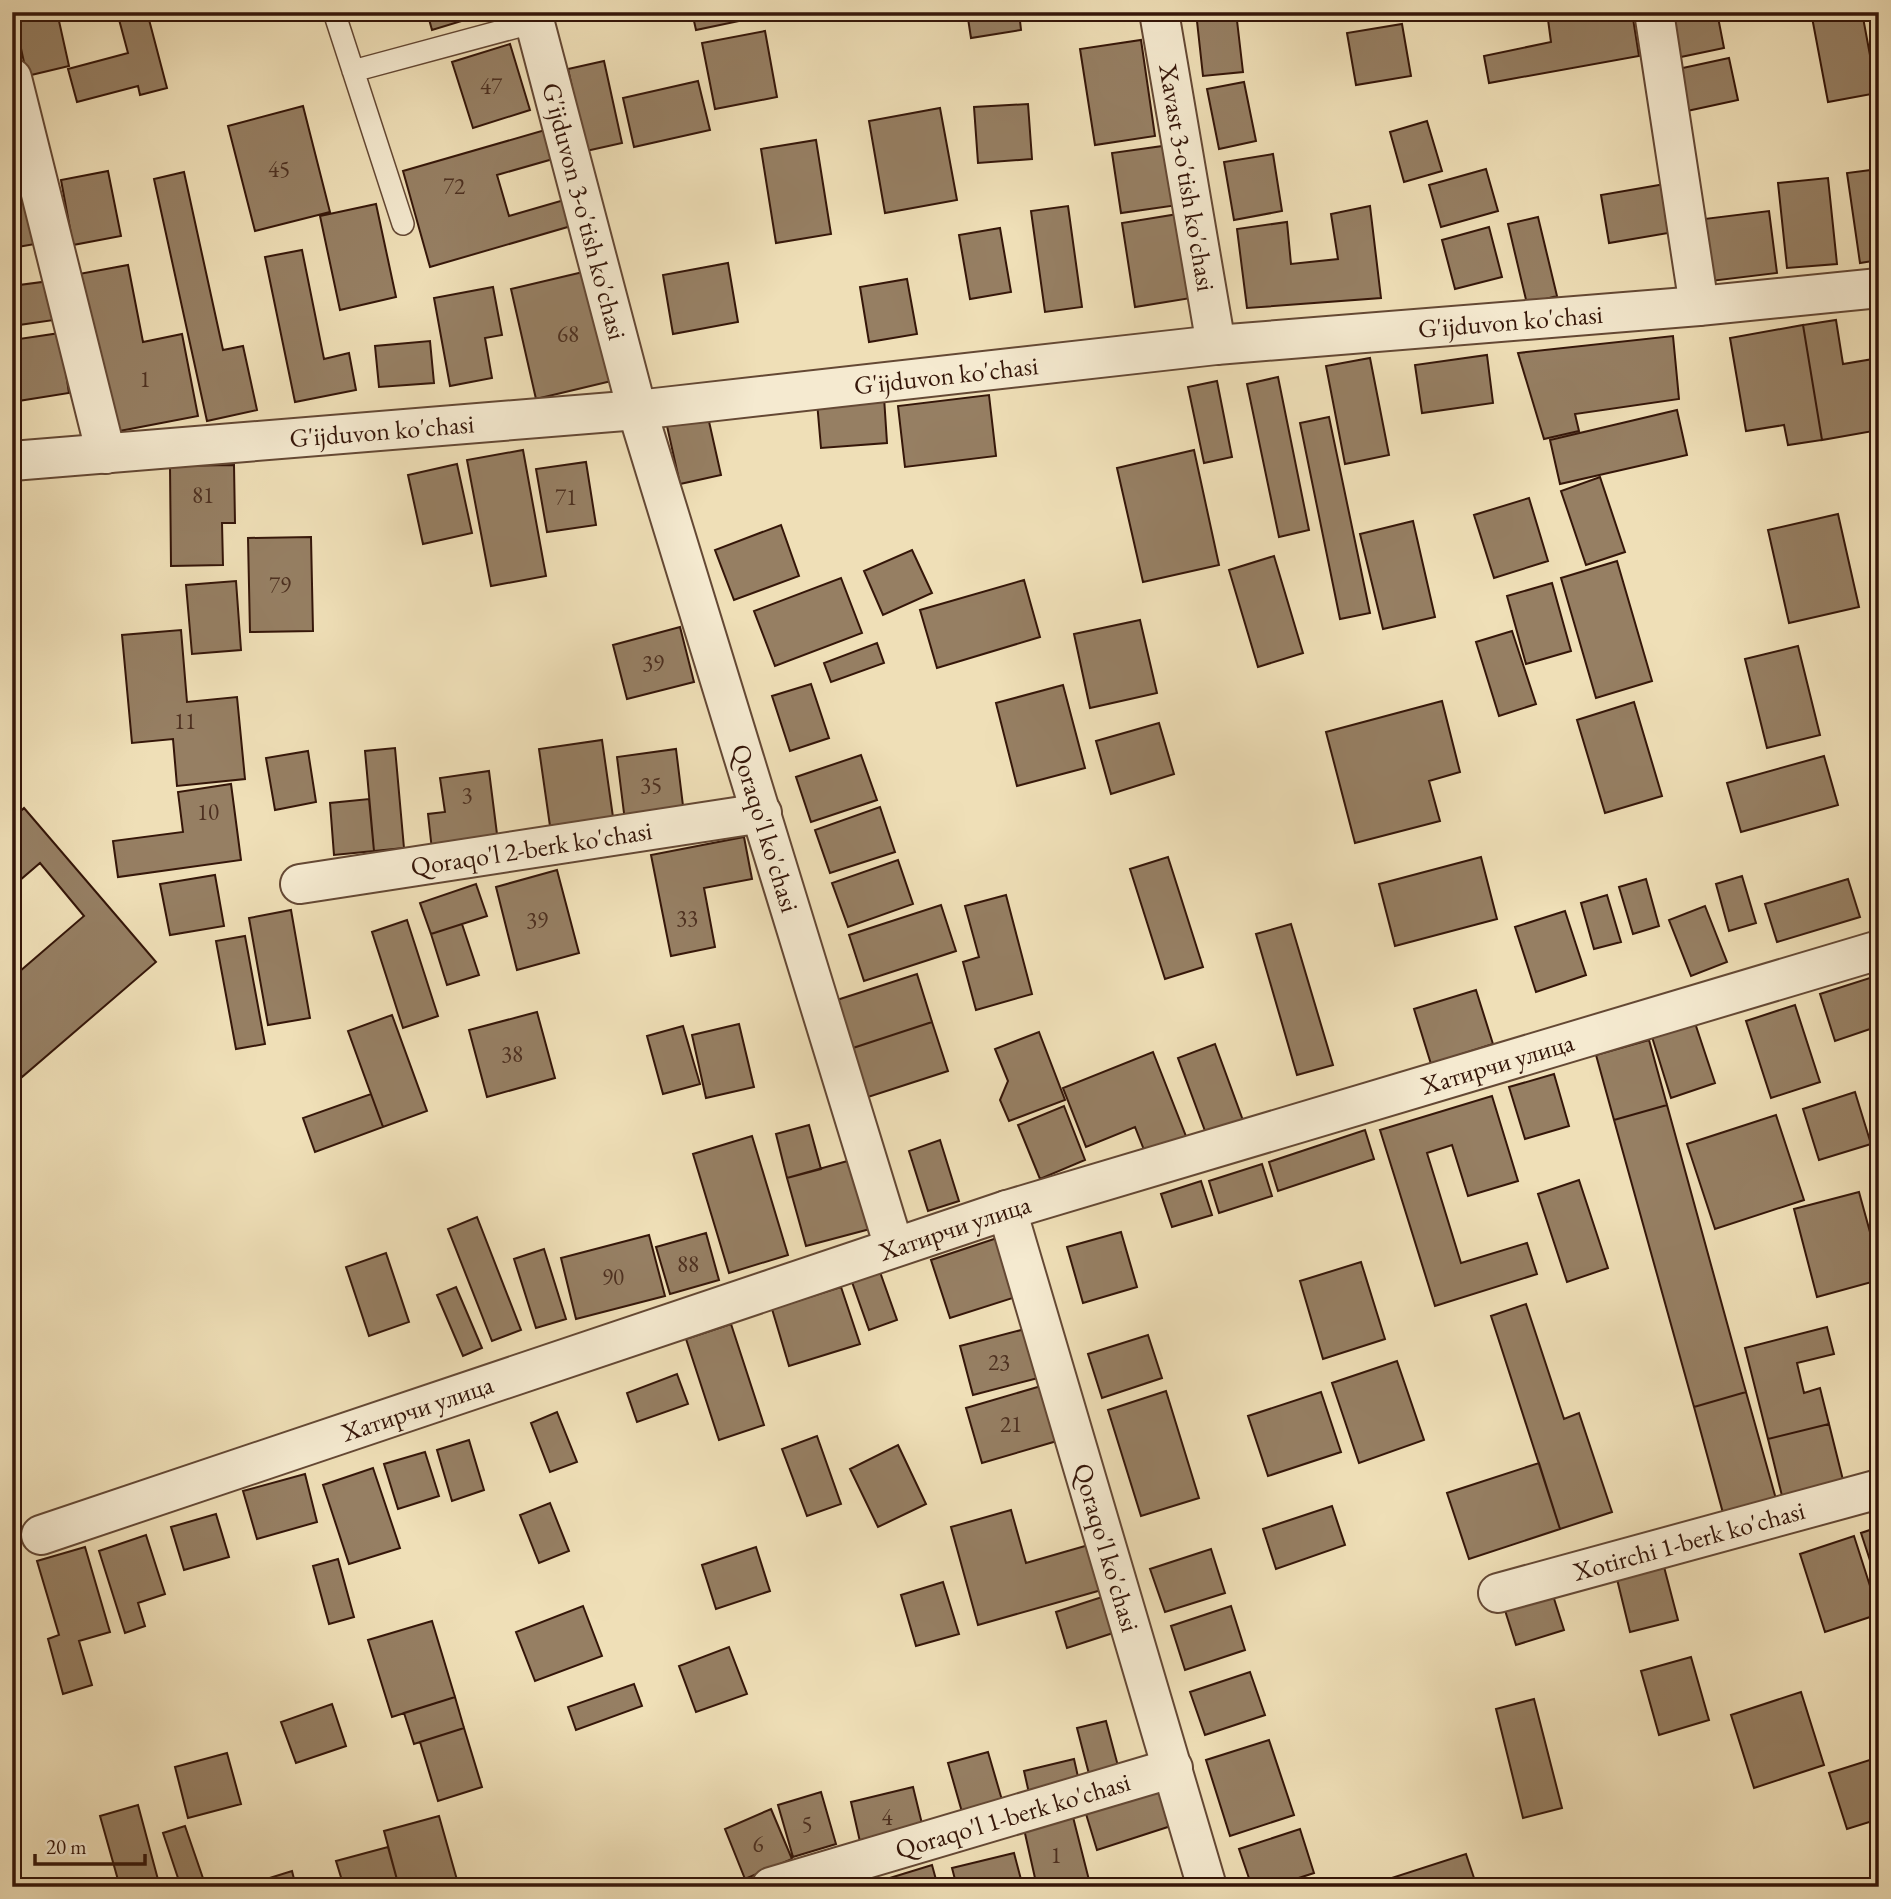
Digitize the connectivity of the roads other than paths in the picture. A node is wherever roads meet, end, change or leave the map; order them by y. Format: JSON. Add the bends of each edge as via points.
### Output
{"nodes":[{"id":1,"x":334,"y":12,"type":"edge"},
{"id":2,"x":1158,"y":12,"type":"edge"},
{"id":3,"x":1654,"y":12,"type":"edge"},
{"id":4,"x":534,"y":17,"type":"edge"},
{"id":5,"x":353,"y":71,"type":"junction"},
{"id":6,"x":12,"y":78,"type":"edge"},
{"id":7,"x":403,"y":224,"type":"dead end"},
{"id":8,"x":1879,"y":288,"type":"edge"},
{"id":9,"x":1699,"y":306,"type":"junction"},
{"id":10,"x":1216,"y":345,"type":"junction"},
{"id":11,"x":637,"y":410,"type":"junction"},
{"id":12,"x":106,"y":454,"type":"junction"},
{"id":13,"x":12,"y":461,"type":"edge"},
{"id":14,"x":762,"y":813,"type":"junction"},
{"id":15,"x":300,"y":884,"type":"dead end"},
{"id":16,"x":1879,"y":950,"type":"edge"},
{"id":17,"x":1007,"y":1210,"type":"junction"},
{"id":18,"x":894,"y":1247,"type":"junction"},
{"id":19,"x":1879,"y":1489,"type":"edge"},
{"id":20,"x":41,"y":1535,"type":"dead end"},
{"id":21,"x":1497,"y":1593,"type":"dead end"},
{"id":22,"x":1173,"y":1768,"type":"junction"},
{"id":23,"x":771,"y":1887,"type":"edge"},
{"id":24,"x":1207,"y":1887,"type":"edge"}],
"edges":[{"from":1,"to":5,"type":"lane"},
{"from":2,"to":10,"type":"street","name":"Xavast 3-o'tish ko'chasi"},
{"from":3,"to":9,"type":"street"},
{"from":4,"to":5,"type":"lane"},
{"from":4,"to":11,"type":"street","name":"G'ijduvon 3-o'tish ko'chasi"},
{"from":5,"to":7,"type":"lane"},
{"from":6,"to":12,"type":"street"},
{"from":8,"to":9,"type":"street","name":"G'ijduvon ko'chasi"},
{"from":9,"to":10,"type":"street","name":"G'ijduvon ko'chasi"},
{"from":10,"to":11,"type":"street","name":"G'ijduvon ko'chasi"},
{"from":11,"to":12,"type":"street","name":"G'ijduvon ko'chasi"},
{"from":11,"to":14,"type":"street","name":"Qoraqo'l ko'chasi"},
{"from":12,"to":13,"type":"street","name":"G'ijduvon ko'chasi"},
{"from":14,"to":15,"type":"street","name":"Qoraqo'l 2-berk ko'chasi"},
{"from":14,"to":18,"type":"street","name":"Qoraqo'l ko'chasi"},
{"from":16,"to":17,"type":"street","name":"Хатирчи улица"},
{"from":17,"to":18,"type":"street","name":"Хатирчи улица"},
{"from":17,"to":22,"type":"street","name":"Qoraqo'l ko'chasi"},
{"from":18,"to":20,"type":"street","name":"Хатирчи улица"},
{"from":19,"to":21,"type":"street","name":"Xotirchi 1-berk ko'chasi"},
{"from":22,"to":23,"type":"street","name":"Qoraqo'l 1-berk ko'chasi"},
{"from":22,"to":24,"type":"street","name":"Qoraqo'l ko'chasi"}]}
